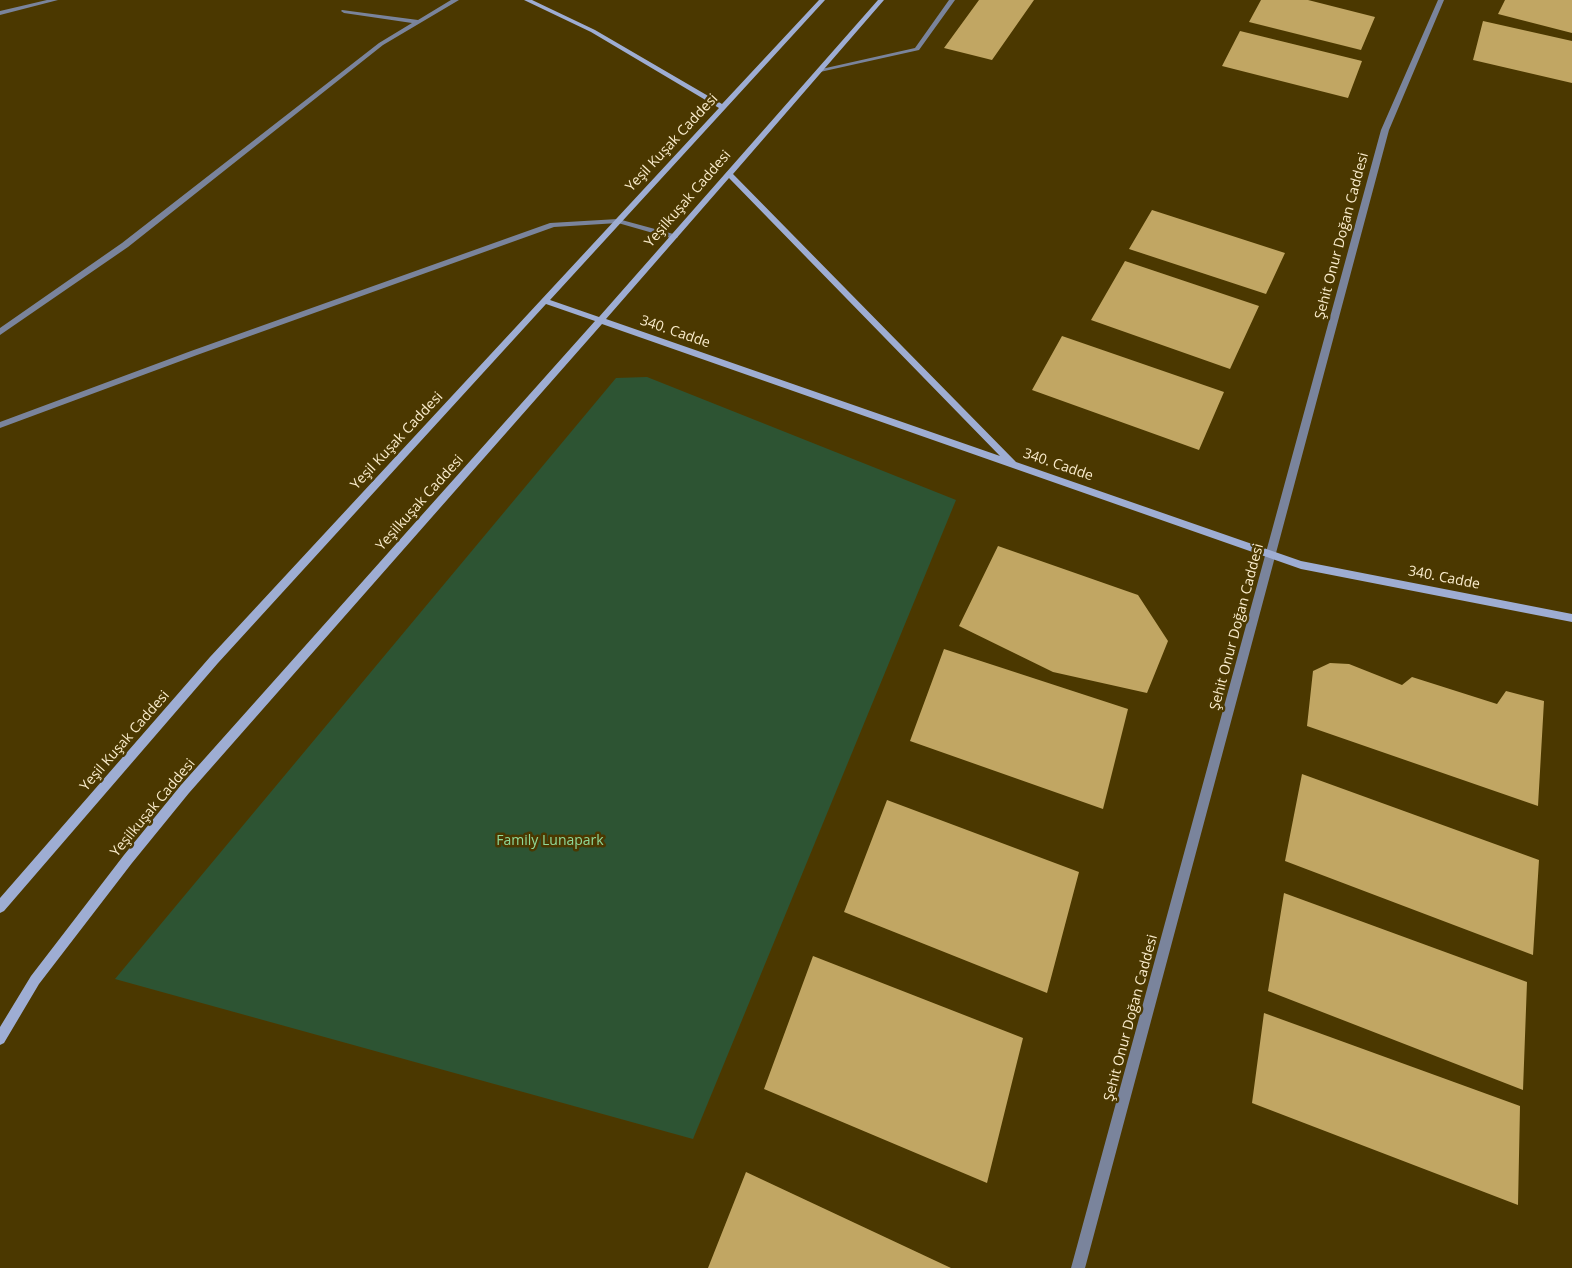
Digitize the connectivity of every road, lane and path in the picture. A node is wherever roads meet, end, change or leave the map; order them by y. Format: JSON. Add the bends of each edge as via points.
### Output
{"nodes":[{"id":1,"x":55,"y":0,"type":"edge"},
{"id":2,"x":456,"y":0,"type":"edge"},
{"id":3,"x":527,"y":0,"type":"edge"},
{"id":4,"x":822,"y":0,"type":"edge"},
{"id":5,"x":881,"y":0,"type":"edge"},
{"id":6,"x":952,"y":0,"type":"edge"},
{"id":7,"x":1441,"y":0,"type":"edge"},
{"id":8,"x":0,"y":12,"type":"edge"},
{"id":9,"x":344,"y":12,"type":"dead end"},
{"id":10,"x":420,"y":22,"type":"junction"},
{"id":11,"x":820,"y":70,"type":"junction"},
{"id":12,"x":724,"y":108,"type":"junction"},
{"id":13,"x":729,"y":174,"type":"junction"},
{"id":14,"x":618,"y":221,"type":"junction"},
{"id":15,"x":674,"y":237,"type":"junction"},
{"id":16,"x":545,"y":301,"type":"junction"},
{"id":17,"x":601,"y":320,"type":"junction"},
{"id":18,"x":0,"y":332,"type":"edge"},
{"id":19,"x":0,"y":425,"type":"edge"},
{"id":20,"x":1013,"y":464,"type":"junction"},
{"id":21,"x":1271,"y":554,"type":"junction"},
{"id":22,"x":1572,"y":618,"type":"edge"},
{"id":23,"x":0,"y":907,"type":"edge"},
{"id":24,"x":0,"y":1039,"type":"edge"},
{"id":25,"x":1078,"y":1268,"type":"edge"}],
"edges":[{"from":1,"to":8,"type":"street"},
{"from":2,"to":10,"type":"street"},
{"from":3,"to":12,"type":"main road","via":[[593,31]]},
{"from":4,"to":12,"type":"main road","name":"Yeşil Kuşak Caddesi"},
{"from":5,"to":11,"type":"main road","name":"Yeşilkuşak Caddesi"},
{"from":6,"to":11,"type":"street","via":[[917,49]]},
{"from":7,"to":21,"type":"street","name":"Şehit Onur Doğan Caddesi","via":[[1385,130]]},
{"from":9,"to":10,"type":"street"},
{"from":10,"to":18,"type":"street","via":[[381,44],[125,245]]},
{"from":11,"to":13,"type":"main road","name":"Yeşilkuşak Caddesi"},
{"from":12,"to":14,"type":"main road","name":"Yeşil Kuşak Caddesi"},
{"from":13,"to":15,"type":"main road","name":"Yeşilkuşak Caddesi"},
{"from":13,"to":20,"type":"main road"},
{"from":14,"to":15,"type":"street"},
{"from":14,"to":16,"type":"main road","name":"Yeşil Kuşak Caddesi"},
{"from":14,"to":19,"type":"street","via":[[554,225]]},
{"from":15,"to":17,"type":"main road","name":"Yeşilkuşak Caddesi"},
{"from":16,"to":17,"type":"main road","name":"340. Cadde"},
{"from":16,"to":23,"type":"main road","name":"Yeşil Kuşak Caddesi","via":[[214,660]]},
{"from":17,"to":20,"type":"main road","name":"340. Cadde"},
{"from":17,"to":24,"type":"main road","name":"Yeşilkuşak Caddesi","via":[[185,789],[35,980]]},
{"from":20,"to":21,"type":"main road","name":"340. Cadde"},
{"from":21,"to":22,"type":"main road","name":"340. Cadde","via":[[1301,564]]},
{"from":21,"to":25,"type":"street","name":"Şehit Onur Doğan Caddesi"}]}
